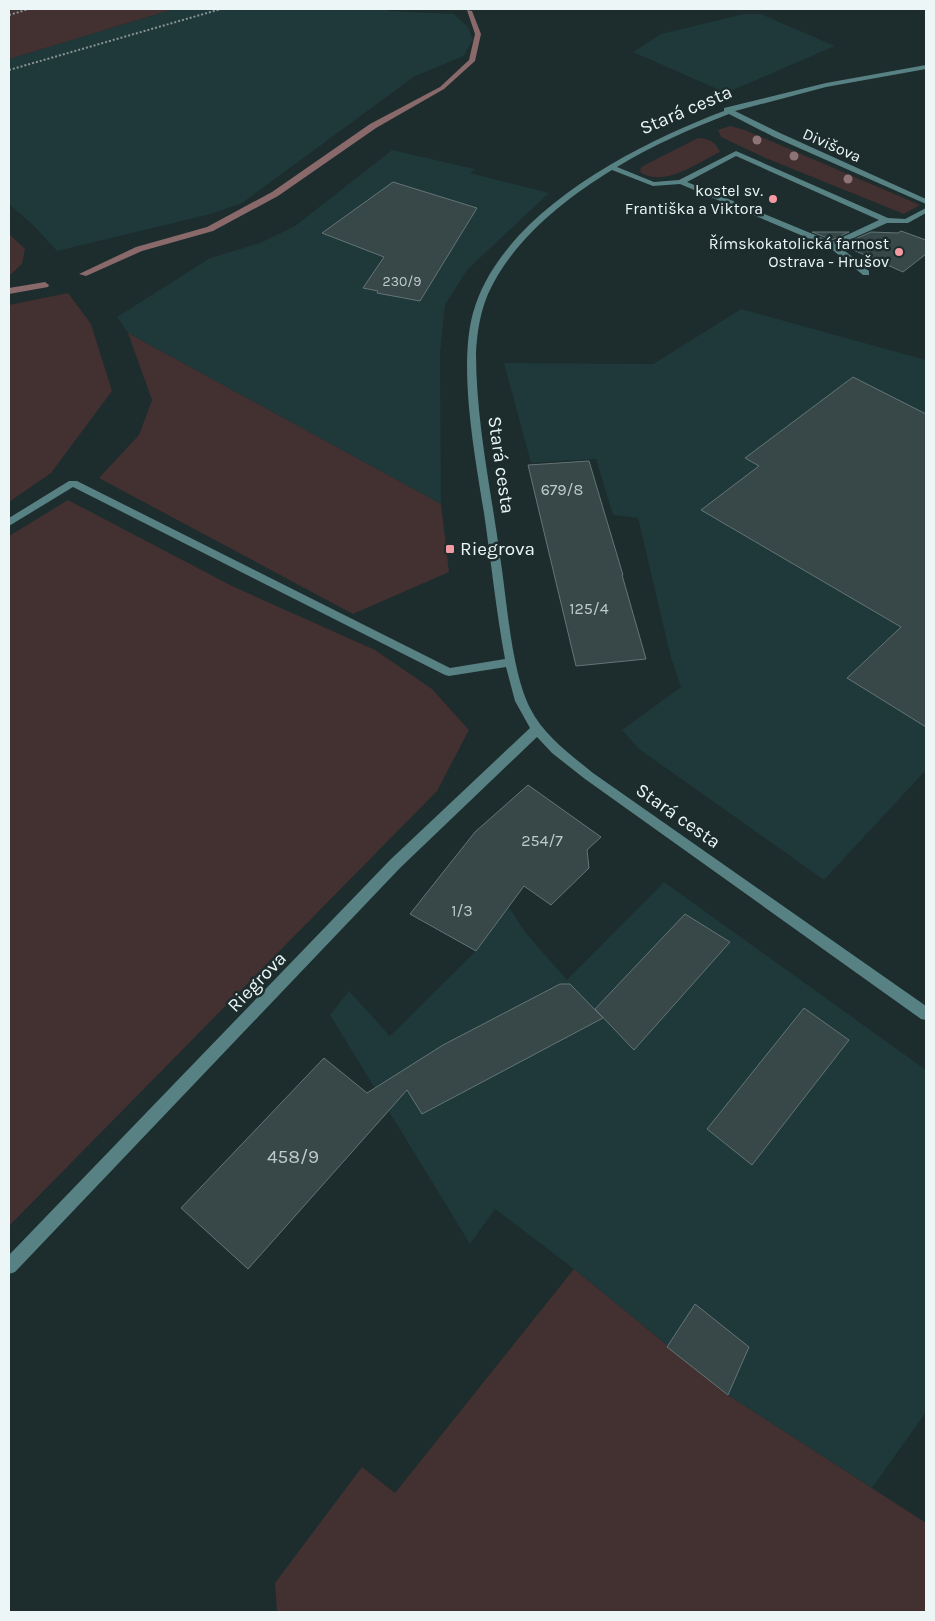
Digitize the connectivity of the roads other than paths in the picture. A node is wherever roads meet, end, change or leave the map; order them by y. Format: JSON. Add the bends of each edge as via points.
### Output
{"nodes":[{"id":1,"x":926,"y":67,"type":"edge"},
{"id":2,"x":727,"y":110,"type":"junction"},
{"id":3,"x":611,"y":167,"type":"junction"},
{"id":4,"x":681,"y":182,"type":"junction"},
{"id":5,"x":926,"y":202,"type":"edge"},
{"id":6,"x":926,"y":210,"type":"edge"},
{"id":7,"x":886,"y":220,"type":"junction"},
{"id":8,"x":832,"y":245,"type":"junction"},
{"id":9,"x":866,"y":273,"type":"dead end"},
{"id":10,"x":9,"y":523,"type":"edge"},
{"id":11,"x":511,"y":662,"type":"junction"},
{"id":12,"x":537,"y":729,"type":"junction"},
{"id":13,"x":926,"y":1014,"type":"edge"},
{"id":14,"x":9,"y":1266,"type":"edge"}],
"edges":[{"from":1,"to":2,"type":"street","name":"Stará cesta","via":[[816,86]]},
{"from":2,"to":3,"type":"street","name":"Stará cesta","via":[[670,134]]},
{"from":2,"to":5,"type":"street","name":"Divišova"},
{"from":3,"to":4,"type":"street","via":[[653,184]]},
{"from":3,"to":11,"type":"street","name":"Stará cesta","via":[[553,209],[518,243],[488,287],[473,334],[471,361],[478,442]]},
{"from":4,"to":7,"type":"street","via":[[736,153]]},
{"from":4,"to":8,"type":"street"},
{"from":6,"to":7,"type":"street","via":[[901,224]]},
{"from":7,"to":8,"type":"street"},
{"from":8,"to":9,"type":"street"},
{"from":10,"to":11,"type":"street","via":[[72,483],[449,672]]},
{"from":11,"to":12,"type":"street","name":"Stará cesta","via":[[519,697]]},
{"from":12,"to":13,"type":"street","name":"Stará cesta","via":[[589,776]]},
{"from":12,"to":14,"type":"street","name":"Riegrova","via":[[395,864]]}]}
